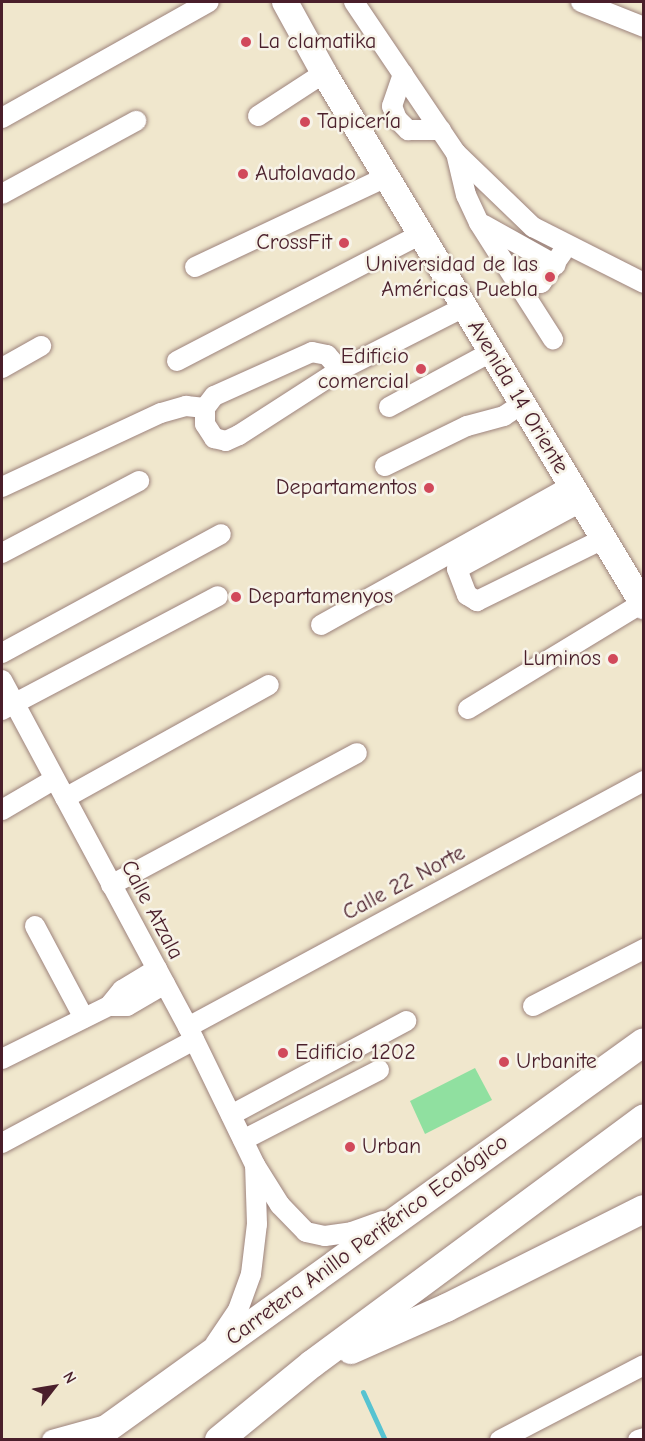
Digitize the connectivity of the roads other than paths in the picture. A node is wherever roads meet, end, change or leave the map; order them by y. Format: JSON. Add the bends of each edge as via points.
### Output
{"nodes":[{"id":1,"x":209,"y":2,"type":"edge"},
{"id":2,"x":285,"y":2,"type":"edge"},
{"id":3,"x":354,"y":2,"type":"edge"},
{"id":4,"x":581,"y":2,"type":"edge"},
{"id":5,"x":644,"y":27,"type":"edge"},
{"id":6,"x":324,"y":73,"type":"junction"},
{"id":7,"x":403,"y":74,"type":"junction"},
{"id":8,"x":258,"y":116,"type":"dead end"},
{"id":9,"x":2,"y":118,"type":"edge"},
{"id":10,"x":136,"y":121,"type":"dead end"},
{"id":11,"x":441,"y":130,"type":"junction"},
{"id":12,"x":456,"y":153,"type":"junction"},
{"id":13,"x":386,"y":177,"type":"junction"},
{"id":14,"x":2,"y":194,"type":"edge"},
{"id":15,"x":479,"y":223,"type":"junction"},
{"id":16,"x":420,"y":234,"type":"junction"},
{"id":17,"x":567,"y":245,"type":"junction"},
{"id":18,"x":556,"y":265,"type":"junction"},
{"id":19,"x":195,"y":267,"type":"dead end"},
{"id":20,"x":521,"y":283,"type":"junction"},
{"id":21,"x":644,"y":283,"type":"edge"},
{"id":22,"x":464,"y":307,"type":"junction"},
{"id":23,"x":553,"y":339,"type":"dead end"},
{"id":24,"x":41,"y":346,"type":"dead end"},
{"id":25,"x":491,"y":352,"type":"junction"},
{"id":26,"x":177,"y":361,"type":"dead end"},
{"id":27,"x":2,"y":368,"type":"edge"},
{"id":28,"x":340,"y":370,"type":"junction"},
{"id":29,"x":522,"y":404,"type":"junction"},
{"id":30,"x":389,"y":407,"type":"dead end"},
{"id":31,"x":205,"y":408,"type":"junction"},
{"id":32,"x":385,"y":466,"type":"dead end"},
{"id":33,"x":140,"y":482,"type":"dead end"},
{"id":34,"x":2,"y":487,"type":"edge"},
{"id":35,"x":576,"y":494,"type":"junction"},
{"id":36,"x":220,"y":534,"type":"dead end"},
{"id":37,"x":603,"y":539,"type":"junction"},
{"id":38,"x":2,"y":553,"type":"edge"},
{"id":39,"x":218,"y":596,"type":"dead end"},
{"id":40,"x":643,"y":604,"type":"edge"},
{"id":41,"x":321,"y":625,"type":"dead end"},
{"id":42,"x":2,"y":653,"type":"edge"},
{"id":43,"x":2,"y":680,"type":"edge"},
{"id":44,"x":269,"y":684,"type":"dead end"},
{"id":45,"x":8,"y":707,"type":"edge"},
{"id":46,"x":468,"y":709,"type":"dead end"},
{"id":47,"x":357,"y":753,"type":"dead end"},
{"id":48,"x":55,"y":779,"type":"junction"},
{"id":49,"x":644,"y":781,"type":"edge"},
{"id":50,"x":65,"y":798,"type":"junction"},
{"id":51,"x":2,"y":810,"type":"edge"},
{"id":52,"x":111,"y":885,"type":"junction"},
{"id":53,"x":35,"y":926,"type":"dead end"},
{"id":54,"x":644,"y":949,"type":"edge"},
{"id":55,"x":161,"y":977,"type":"junction"},
{"id":56,"x":532,"y":1006,"type":"dead end"},
{"id":57,"x":84,"y":1018,"type":"junction"},
{"id":58,"x":406,"y":1022,"type":"dead end"},
{"id":59,"x":191,"y":1034,"type":"junction"},
{"id":60,"x":644,"y":1042,"type":"edge"},
{"id":61,"x":2,"y":1059,"type":"edge"},
{"id":62,"x":379,"y":1070,"type":"dead end"},
{"id":63,"x":231,"y":1115,"type":"junction"},
{"id":64,"x":644,"y":1118,"type":"edge"},
{"id":65,"x":243,"y":1140,"type":"junction"},
{"id":66,"x":2,"y":1143,"type":"edge"},
{"id":67,"x":255,"y":1165,"type":"junction"},
{"id":68,"x":411,"y":1209,"type":"junction"},
{"id":69,"x":644,"y":1209,"type":"edge"},
{"id":70,"x":208,"y":1354,"type":"junction"},
{"id":71,"x":312,"y":1365,"type":"junction"},
{"id":72,"x":644,"y":1365,"type":"edge"},
{"id":73,"x":262,"y":1405,"type":"junction"},
{"id":74,"x":101,"y":1432,"type":"edge"},
{"id":75,"x":644,"y":1438,"type":"edge"},
{"id":76,"x":52,"y":1440,"type":"edge"},
{"id":77,"x":219,"y":1440,"type":"edge"},
{"id":78,"x":245,"y":1440,"type":"edge"},
{"id":79,"x":500,"y":1440,"type":"edge"},
{"id":80,"x":638,"y":1440,"type":"edge"}],
"edges":[{"from":1,"to":9,"type":"street"},
{"from":2,"to":6,"type":"main road","name":"Avenida 14 Oriente"},
{"from":3,"to":7,"type":"street"},
{"from":4,"to":5,"type":"street"},
{"from":6,"to":8,"type":"street"},
{"from":6,"to":13,"type":"main road","name":"Avenida 14 Oriente"},
{"from":7,"to":11,"type":"street"},
{"from":7,"to":11,"type":"street","via":[[392,106],[397,119],[408,130]]},
{"from":10,"to":14,"type":"street"},
{"from":11,"to":12,"type":"street"},
{"from":12,"to":15,"type":"street","via":[[466,195]]},
{"from":12,"to":17,"type":"street","via":[[533,227]]},
{"from":13,"to":16,"type":"main road","name":"Avenida 14 Oriente"},
{"from":13,"to":19,"type":"street"},
{"from":15,"to":18,"type":"street"},
{"from":15,"to":20,"type":"street"},
{"from":16,"to":22,"type":"main road","name":"Avenida 14 Oriente"},
{"from":16,"to":26,"type":"street"},
{"from":17,"to":18,"type":"street"},
{"from":17,"to":21,"type":"street"},
{"from":18,"to":20,"type":"street","via":[[540,284]]},
{"from":20,"to":23,"type":"street"},
{"from":22,"to":25,"type":"main road","name":"Avenida 14 Oriente"},
{"from":22,"to":28,"type":"street"},
{"from":24,"to":27,"type":"street"},
{"from":25,"to":29,"type":"main road","name":"Avenida 14 Oriente"},
{"from":25,"to":30,"type":"street"},
{"from":28,"to":31,"type":"street","via":[[327,355],[312,352],[214,396]]},
{"from":28,"to":31,"type":"street","via":[[226,441],[214,438],[205,424]]},
{"from":29,"to":32,"type":"street","via":[[504,416],[467,426]]},
{"from":29,"to":35,"type":"main road","name":"Avenida 14 Oriente"},
{"from":31,"to":34,"type":"street","via":[[186,406],[161,412]]},
{"from":33,"to":38,"type":"street"},
{"from":35,"to":37,"type":"main road","name":"Avenida 14 Oriente"},
{"from":35,"to":37,"type":"street","via":[[457,569],[467,595],[477,601]]},
{"from":35,"to":41,"type":"street"},
{"from":36,"to":42,"type":"street"},
{"from":37,"to":40,"type":"main road","name":"Avenida 14 Oriente"},
{"from":39,"to":45,"type":"street"},
{"from":40,"to":46,"type":"street"},
{"from":43,"to":45,"type":"street","name":"Calle Atzala"},
{"from":44,"to":50,"type":"street"},
{"from":45,"to":48,"type":"street","name":"Calle Atzala"},
{"from":47,"to":52,"type":"street"},
{"from":48,"to":50,"type":"street","name":"Calle Atzala"},
{"from":48,"to":51,"type":"street"},
{"from":49,"to":59,"type":"street","name":"Calle 22 Norte"},
{"from":50,"to":52,"type":"street","name":"Calle Atzala"},
{"from":52,"to":55,"type":"street","name":"Calle Atzala"},
{"from":53,"to":57,"type":"street"},
{"from":54,"to":56,"type":"street"},
{"from":55,"to":57,"type":"street","via":[[122,990],[109,1006]]},
{"from":55,"to":59,"type":"street","name":"Calle Atzala"},
{"from":57,"to":61,"type":"street"},
{"from":58,"to":63,"type":"street"},
{"from":59,"to":63,"type":"street","name":"Calle Atzala"},
{"from":59,"to":66,"type":"street","name":"Calle 22 Norte"},
{"from":60,"to":68,"type":"highway","name":"Carretera Anillo Periférico Ecológico"},
{"from":62,"to":65,"type":"street"},
{"from":63,"to":65,"type":"street","name":"Calle Atzala"},
{"from":64,"to":71,"type":"highway"},
{"from":65,"to":67,"type":"street","name":"Calle Atzala"},
{"from":67,"to":68,"type":"street","name":"Calle Atzala","via":[[295,1224],[312,1234],[346,1234]]},
{"from":67,"to":70,"type":"street","name":"Calle Atzala","via":[[257,1224],[251,1274],[238,1310]]},
{"from":68,"to":70,"type":"highway","name":"Carretera Anillo Periférico Ecológico"},
{"from":69,"to":71,"type":"highway","via":[[446,1308]]},
{"from":70,"to":74,"type":"highway","name":"Carretera Anillo Periférico Ecológico"},
{"from":71,"to":73,"type":"highway"},
{"from":72,"to":79,"type":"street"},
{"from":73,"to":77,"type":"highway"},
{"from":73,"to":78,"type":"street"},
{"from":74,"to":76,"type":"street"},
{"from":75,"to":80,"type":"street"}]}
